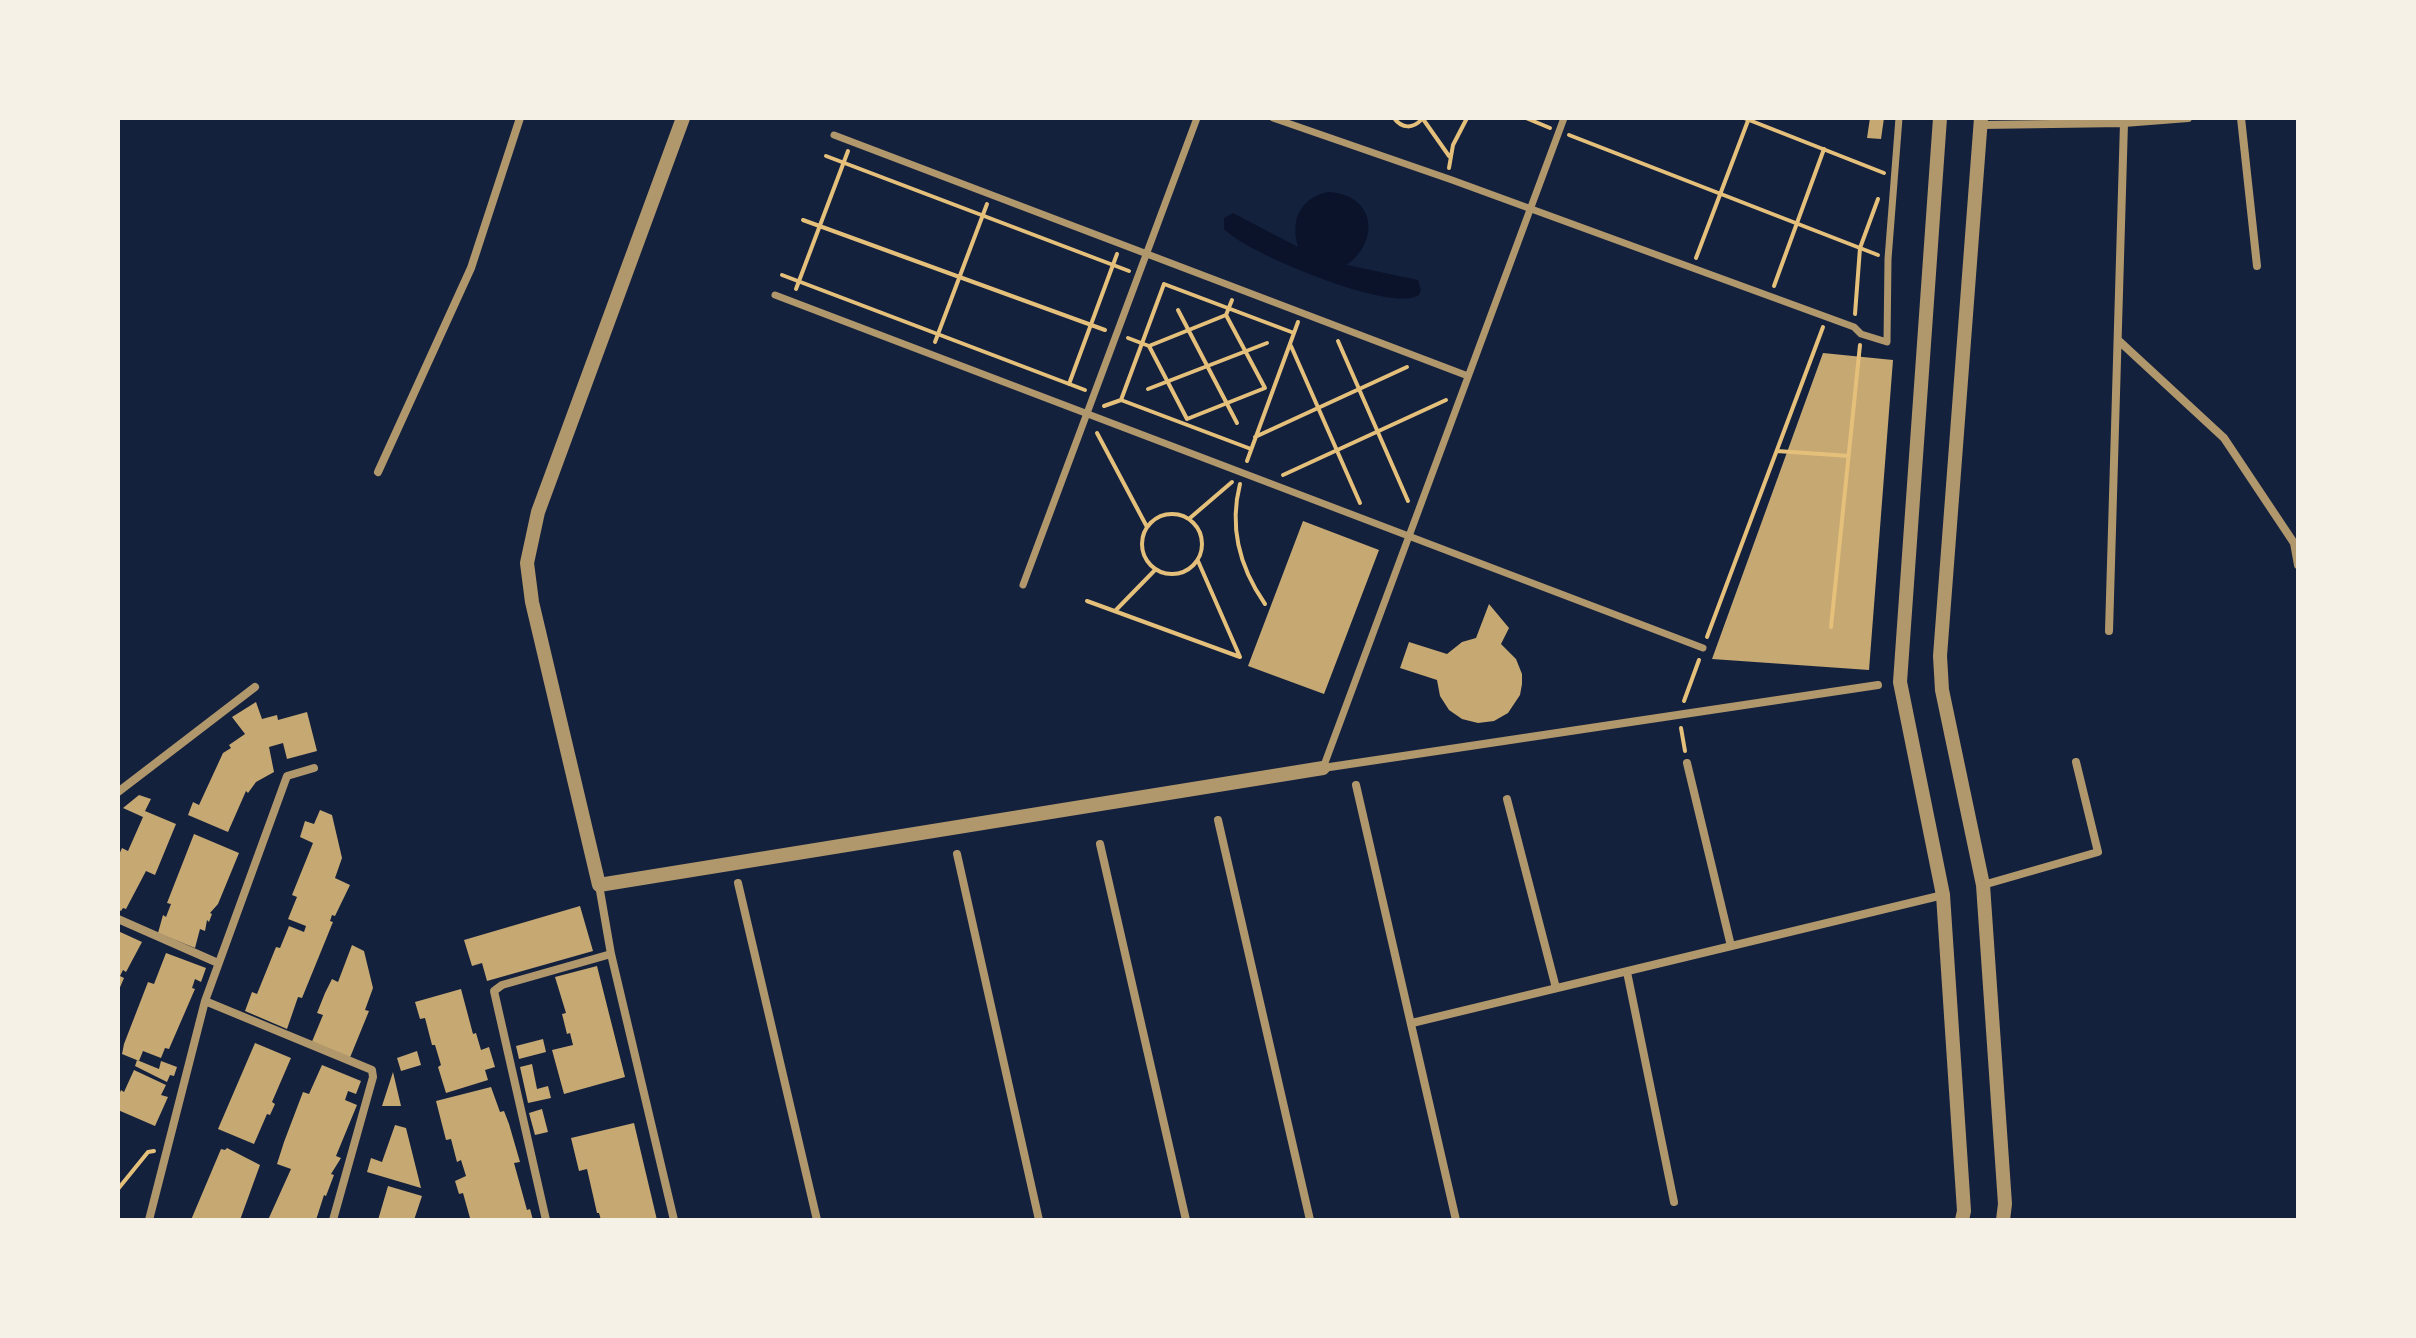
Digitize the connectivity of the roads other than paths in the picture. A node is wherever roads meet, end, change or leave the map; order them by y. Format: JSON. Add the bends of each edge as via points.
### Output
{"nodes":[{"id":1,"x":520,"y":118,"type":"edge"},
{"id":2,"x":683,"y":118,"type":"edge"},
{"id":3,"x":1197,"y":118,"type":"edge"},
{"id":4,"x":1273,"y":118,"type":"edge"},
{"id":5,"x":1564,"y":118,"type":"edge"},
{"id":6,"x":1899,"y":118,"type":"edge"},
{"id":7,"x":1940,"y":118,"type":"edge"},
{"id":8,"x":2188,"y":118,"type":"edge"},
{"id":9,"x":2241,"y":118,"type":"edge"},
{"id":10,"x":1980,"y":122,"type":"edge"},
{"id":11,"x":2124,"y":123,"type":"junction"},
{"id":12,"x":834,"y":135,"type":"dead end"},
{"id":13,"x":1531,"y":209,"type":"junction"},
{"id":14,"x":1146,"y":254,"type":"junction"},
{"id":15,"x":2257,"y":266,"type":"dead end"},
{"id":16,"x":775,"y":295,"type":"dead end"},
{"id":17,"x":2118,"y":340,"type":"junction"},
{"id":18,"x":1468,"y":376,"type":"junction"},
{"id":19,"x":1087,"y":413,"type":"junction"},
{"id":20,"x":378,"y":472,"type":"dead end"},
{"id":21,"x":1409,"y":536,"type":"junction"},
{"id":22,"x":2298,"y":565,"type":"edge"},
{"id":23,"x":1023,"y":585,"type":"dead end"},
{"id":24,"x":2109,"y":631,"type":"dead end"},
{"id":25,"x":1703,"y":648,"type":"road end"},
{"id":26,"x":1878,"y":685,"type":"dead end"},
{"id":27,"x":255,"y":687,"type":"dead end"},
{"id":28,"x":2076,"y":762,"type":"dead end"},
{"id":29,"x":1687,"y":763,"type":"road end"},
{"id":30,"x":314,"y":768,"type":"dead end"},
{"id":31,"x":1323,"y":768,"type":"junction"},
{"id":32,"x":1356,"y":785,"type":"dead end"},
{"id":33,"x":118,"y":792,"type":"edge"},
{"id":34,"x":1507,"y":799,"type":"dead end"},
{"id":35,"x":1218,"y":820,"type":"dead end"},
{"id":36,"x":1100,"y":844,"type":"dead end"},
{"id":37,"x":957,"y":854,"type":"dead end"},
{"id":38,"x":738,"y":883,"type":"dead end"},
{"id":39,"x":599,"y":885,"type":"junction"},
{"id":40,"x":1983,"y":885,"type":"junction"},
{"id":41,"x":1943,"y":895,"type":"junction"},
{"id":42,"x":118,"y":919,"type":"edge"},
{"id":43,"x":1731,"y":946,"type":"junction"},
{"id":44,"x":611,"y":954,"type":"junction"},
{"id":45,"x":218,"y":963,"type":"junction"},
{"id":46,"x":1627,"y":972,"type":"junction"},
{"id":47,"x":1556,"y":988,"type":"junction"},
{"id":48,"x":205,"y":1001,"type":"junction"},
{"id":49,"x":1412,"y":1023,"type":"junction"},
{"id":50,"x":1674,"y":1202,"type":"dead end"},
{"id":51,"x":149,"y":1220,"type":"edge"},
{"id":52,"x":333,"y":1220,"type":"edge"},
{"id":53,"x":546,"y":1220,"type":"edge"},
{"id":54,"x":674,"y":1220,"type":"edge"},
{"id":55,"x":817,"y":1220,"type":"edge"},
{"id":56,"x":1039,"y":1220,"type":"edge"},
{"id":57,"x":1186,"y":1220,"type":"edge"},
{"id":58,"x":1310,"y":1220,"type":"edge"},
{"id":59,"x":1456,"y":1220,"type":"edge"},
{"id":60,"x":1962,"y":1220,"type":"edge"},
{"id":61,"x":2003,"y":1220,"type":"edge"}],
"edges":[{"from":1,"to":20,"type":"street","via":[[471,268]]},
{"from":2,"to":39,"type":"street","via":[[538,512],[527,563]]},
{"from":3,"to":14,"type":"street"},
{"from":4,"to":13,"type":"street"},
{"from":5,"to":13,"type":"street"},
{"from":6,"to":13,"type":"street","via":[[1891,175],[1887,342]]},
{"from":7,"to":41,"type":"street","via":[[1900,682]]},
{"from":8,"to":11,"type":"street"},
{"from":9,"to":15,"type":"street"},
{"from":10,"to":11,"type":"street"},
{"from":10,"to":40,"type":"street","via":[[1940,656],[1942,690]]},
{"from":11,"to":17,"type":"street"},
{"from":12,"to":14,"type":"street"},
{"from":13,"to":18,"type":"street"},
{"from":14,"to":18,"type":"street"},
{"from":14,"to":19,"type":"street"},
{"from":16,"to":19,"type":"street"},
{"from":17,"to":22,"type":"street","via":[[2224,438],[2294,543]]},
{"from":17,"to":24,"type":"street"},
{"from":18,"to":21,"type":"street"},
{"from":19,"to":21,"type":"street"},
{"from":19,"to":23,"type":"street"},
{"from":21,"to":25,"type":"street"},
{"from":21,"to":31,"type":"street"},
{"from":26,"to":31,"type":"street"},
{"from":27,"to":33,"type":"street"},
{"from":28,"to":40,"type":"street","via":[[2098,852]]},
{"from":29,"to":43,"type":"street"},
{"from":30,"to":45,"type":"street","via":[[287,776]]},
{"from":31,"to":39,"type":"street"},
{"from":32,"to":49,"type":"street"},
{"from":34,"to":47,"type":"street"},
{"from":35,"to":58,"type":"street"},
{"from":36,"to":57,"type":"street"},
{"from":37,"to":56,"type":"street"},
{"from":38,"to":55,"type":"street"},
{"from":39,"to":44,"type":"street"},
{"from":40,"to":61,"type":"street"},
{"from":41,"to":43,"type":"street"},
{"from":41,"to":60,"type":"street"},
{"from":42,"to":45,"type":"street"},
{"from":43,"to":46,"type":"street"},
{"from":44,"to":53,"type":"street","via":[[494,991]]},
{"from":44,"to":54,"type":"street"},
{"from":45,"to":48,"type":"street"},
{"from":46,"to":47,"type":"street"},
{"from":46,"to":50,"type":"street"},
{"from":47,"to":49,"type":"street"},
{"from":48,"to":51,"type":"street"},
{"from":48,"to":52,"type":"street","via":[[372,1070]]},
{"from":49,"to":59,"type":"street"}]}
